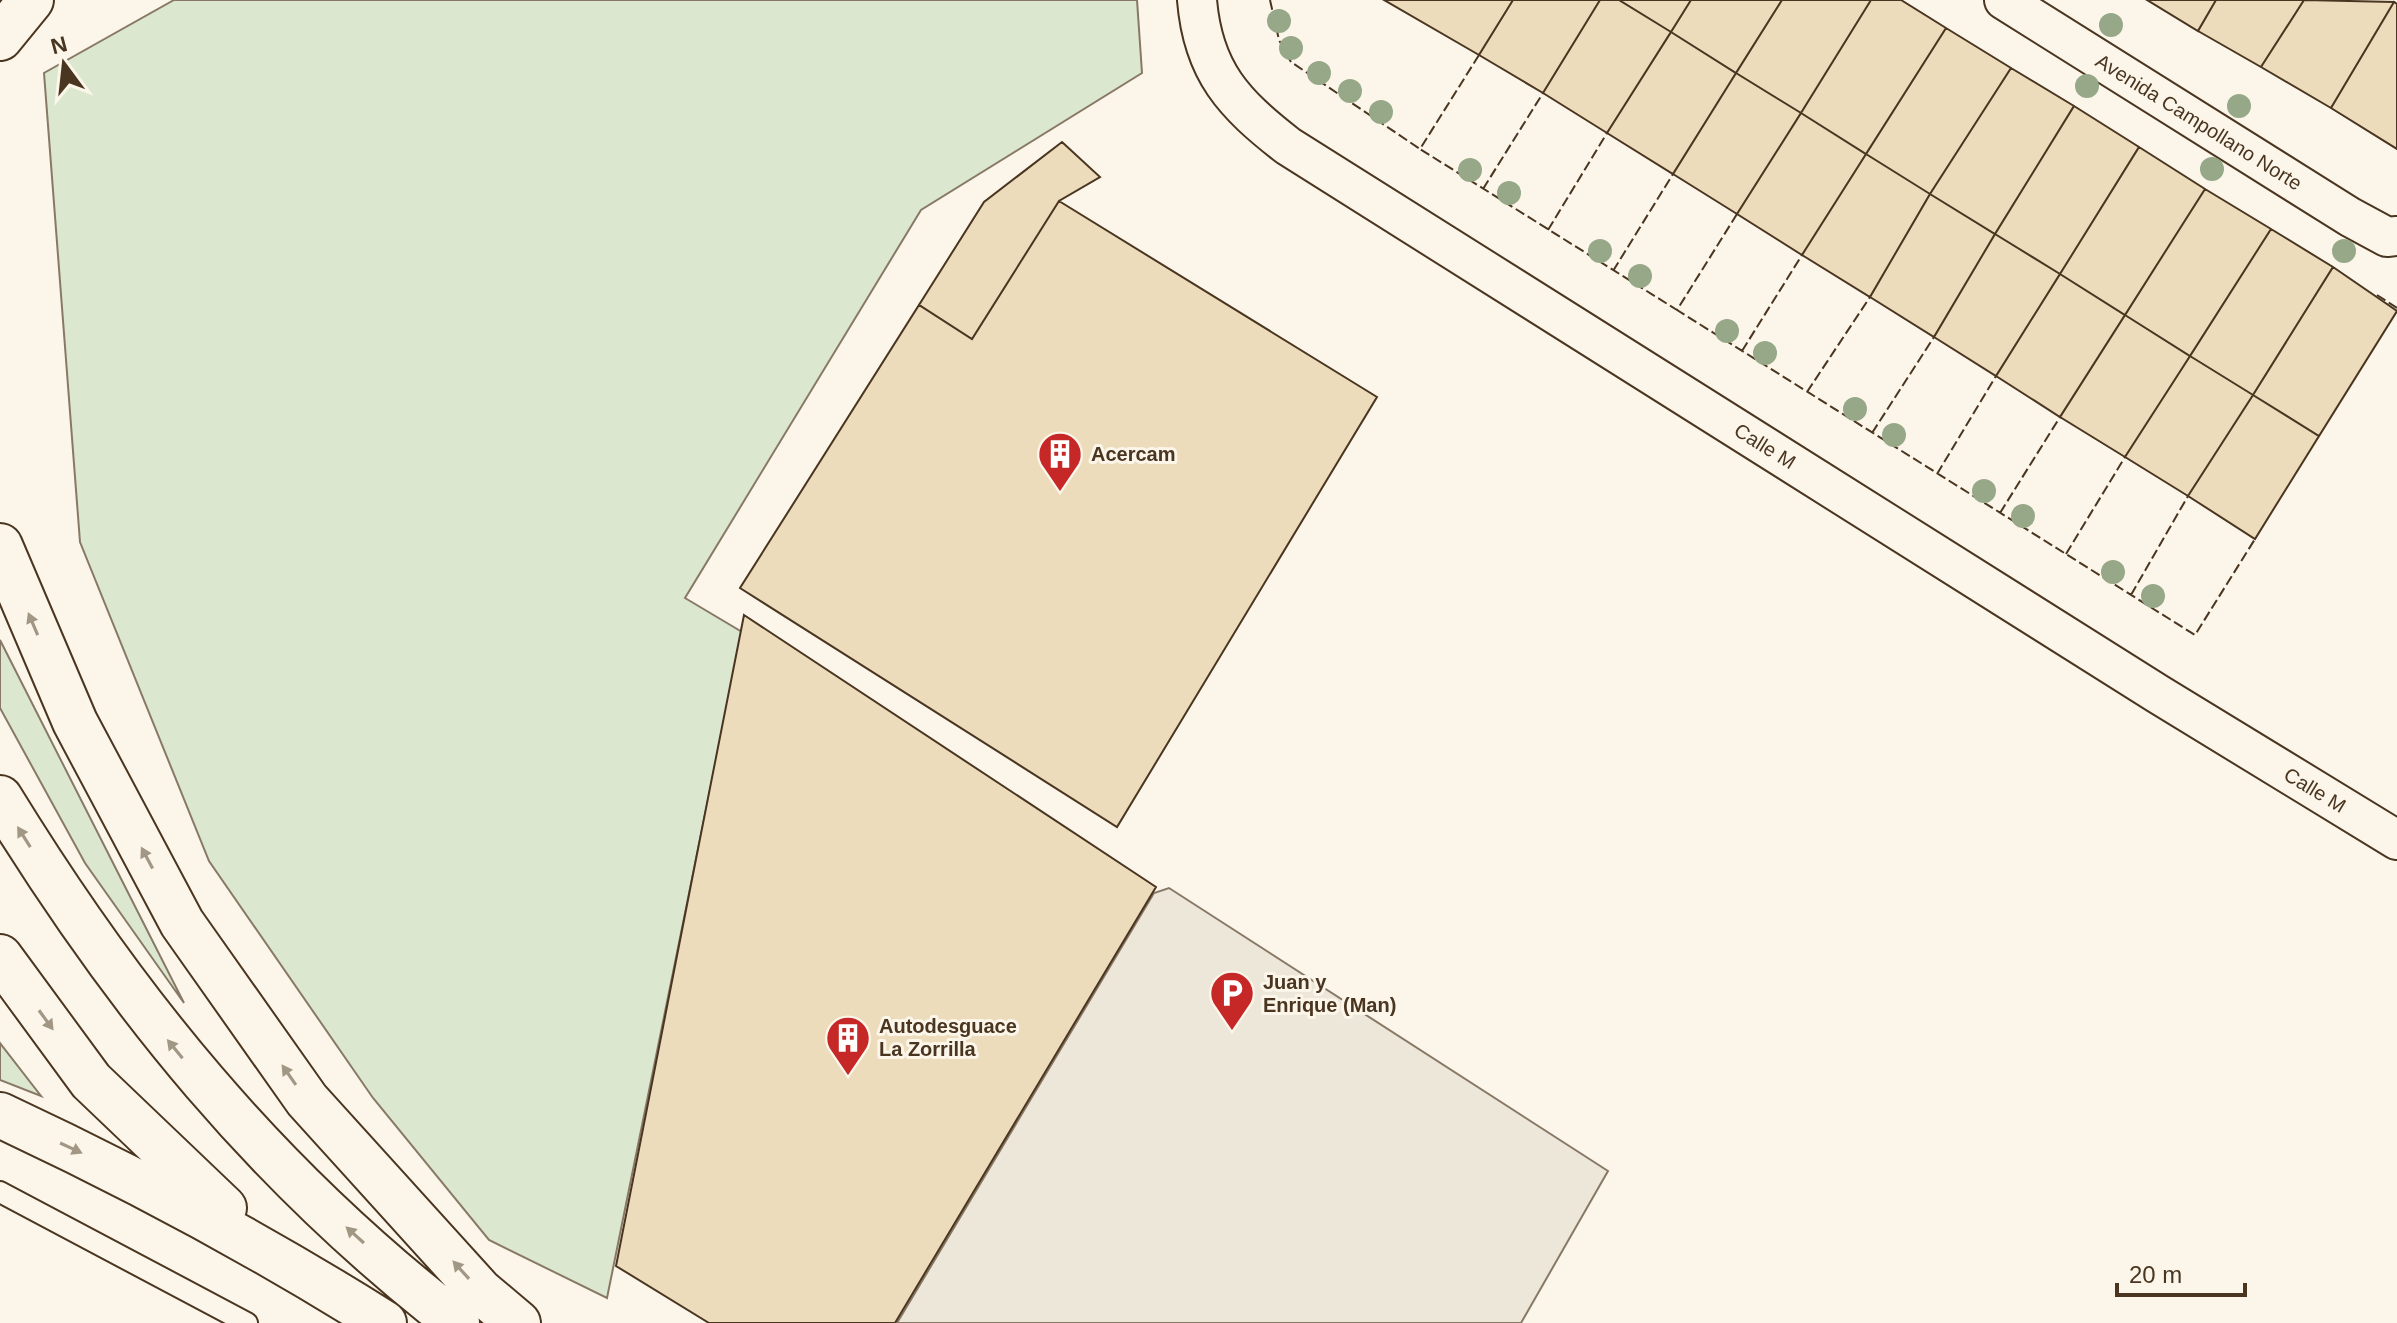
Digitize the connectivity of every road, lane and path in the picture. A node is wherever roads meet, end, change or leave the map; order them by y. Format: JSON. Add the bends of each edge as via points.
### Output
{"nodes":[{"id":1,"x":31,"y":0,"type":"edge"},
{"id":2,"x":1197,"y":0,"type":"edge"},
{"id":3,"x":2004,"y":0,"type":"edge"},
{"id":4,"x":0,"y":38,"type":"edge"},
{"id":5,"x":2397,"y":236,"type":"edge"},
{"id":6,"x":0,"y":546,"type":"edge"},
{"id":7,"x":0,"y":798,"type":"edge"},
{"id":8,"x":2397,"y":840,"type":"edge"},
{"id":9,"x":0,"y":957,"type":"edge"},
{"id":10,"x":0,"y":1115,"type":"edge"},
{"id":11,"x":0,"y":1192,"type":"edge"},
{"id":12,"x":275,"y":1254,"type":"junction"},
{"id":13,"x":247,"y":1323,"type":"edge"},
{"id":14,"x":384,"y":1323,"type":"edge"},
{"id":15,"x":457,"y":1323,"type":"edge"},
{"id":16,"x":518,"y":1323,"type":"edge"}],
"edges":[{"from":1,"to":4,"type":"highway"},
{"from":2,"to":8,"type":"street","name":"Calle M","via":[[1199,27],[1215,72],[1242,110],[1288,146]]},
{"from":3,"to":5,"type":"street","name":"Avenida Campollano Norte","via":[[2350,217],[2387,237]]},
{"from":16,"to":6,"type":"highway","one_way":true,"via":[[480,1291],[307,1100],[182,923],[75,722]]},
{"from":15,"to":7,"type":"highway","one_way":true,"via":[[277,1166],[179,1054],[98,951]]},
{"from":9,"to":12,"type":"highway","one_way":true,"via":[[91,1081]]},
{"from":10,"to":12,"type":"highway","one_way":true,"via":[[127,1174]]},
{"from":11,"to":13,"type":"lane"},
{"from":12,"to":14,"type":"highway"}]}
